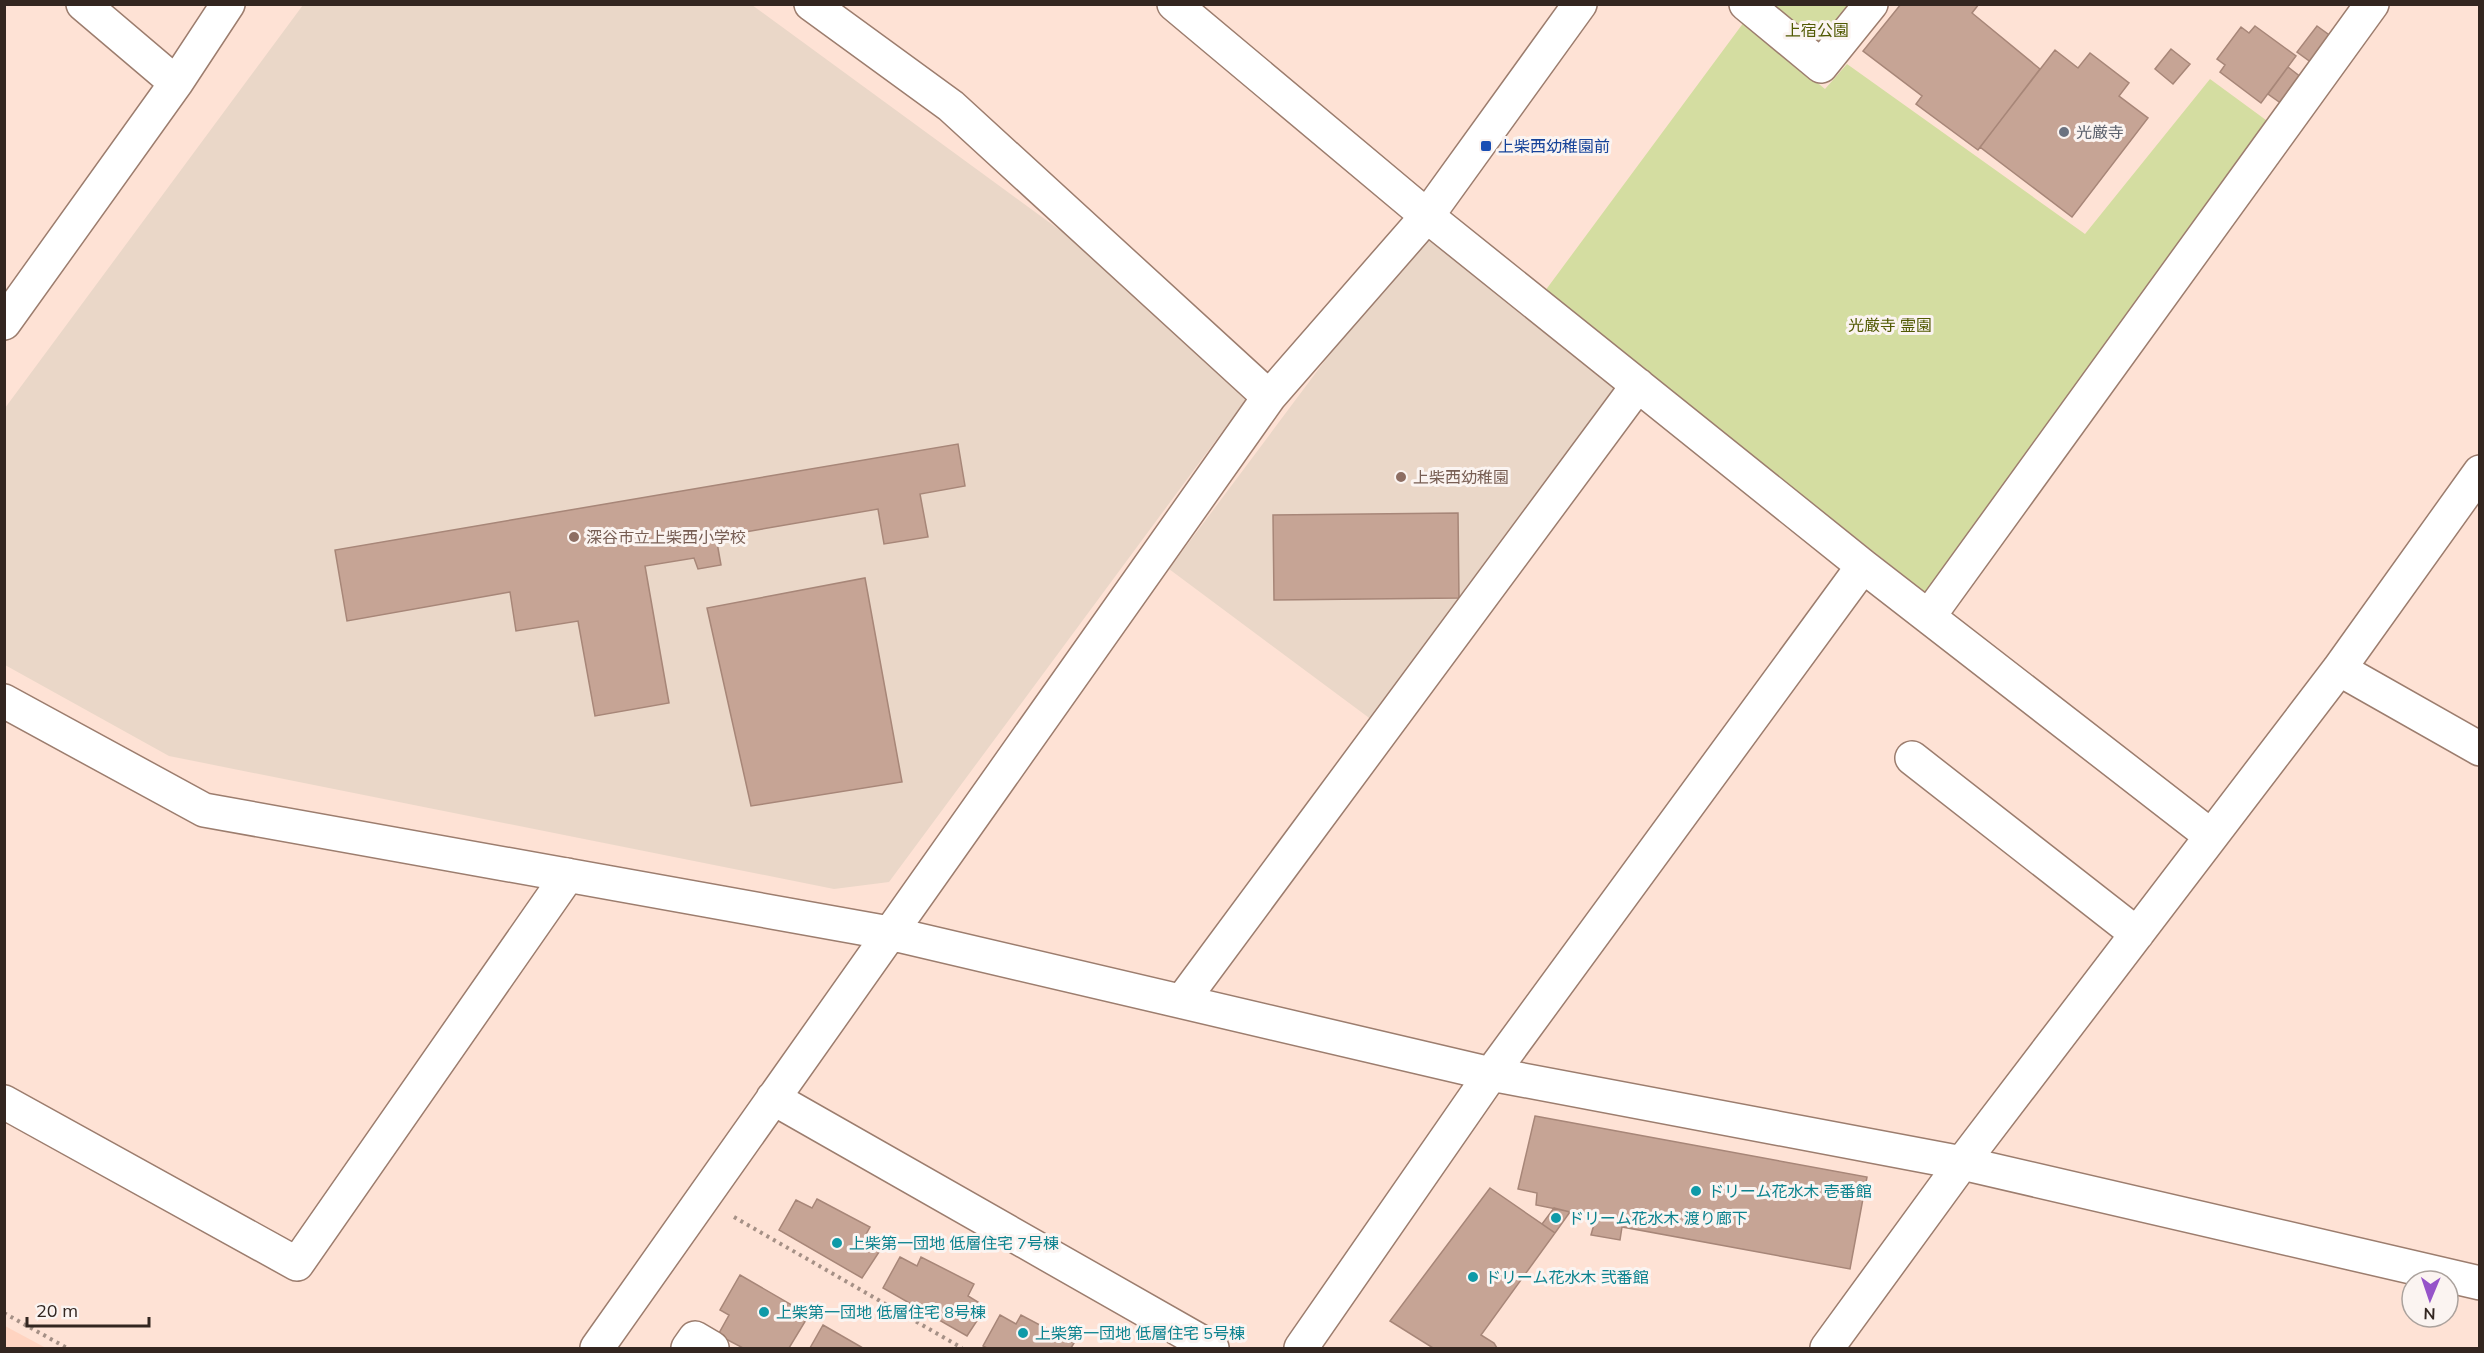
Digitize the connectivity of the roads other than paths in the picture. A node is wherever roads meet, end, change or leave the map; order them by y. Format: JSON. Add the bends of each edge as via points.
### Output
{"nodes":[{"id":1,"x":83,"y":4,"type":"edge"},
{"id":2,"x":228,"y":4,"type":"edge"},
{"id":3,"x":812,"y":4,"type":"edge"},
{"id":4,"x":1174,"y":4,"type":"edge"},
{"id":5,"x":1580,"y":4,"type":"edge"},
{"id":6,"x":1746,"y":4,"type":"edge"},
{"id":7,"x":1871,"y":4,"type":"edge"},
{"id":8,"x":2372,"y":4,"type":"edge"},
{"id":9,"x":176,"y":83,"type":"junction"},
{"id":10,"x":1427,"y":216,"type":"junction"},
{"id":11,"x":4,"y":323,"type":"edge"},
{"id":12,"x":1638,"y":385,"type":"junction"},
{"id":13,"x":1269,"y":397,"type":"junction"},
{"id":14,"x":2480,"y":472,"type":"edge"},
{"id":15,"x":1863,"y":566,"type":"junction"},
{"id":16,"x":1929,"y":616,"type":"junction"},
{"id":17,"x":2339,"y":669,"type":"junction"},
{"id":18,"x":4,"y":701,"type":"edge"},
{"id":19,"x":2480,"y":749,"type":"edge"},
{"id":20,"x":1912,"y":758,"type":"dead end"},
{"id":21,"x":2211,"y":836,"type":"junction"},
{"id":22,"x":568,"y":875,"type":"junction"},
{"id":23,"x":889,"y":933,"type":"junction"},
{"id":24,"x":2137,"y":934,"type":"junction"},
{"id":25,"x":1182,"y":1001,"type":"junction"},
{"id":26,"x":1491,"y":1074,"type":"junction"},
{"id":27,"x":773,"y":1098,"type":"junction"},
{"id":28,"x":4,"y":1102,"type":"edge"},
{"id":29,"x":1962,"y":1163,"type":"junction"},
{"id":30,"x":2480,"y":1283,"type":"edge"},
{"id":31,"x":597,"y":1348,"type":"edge"},
{"id":32,"x":688,"y":1348,"type":"edge"},
{"id":33,"x":712,"y":1348,"type":"edge"},
{"id":34,"x":1212,"y":1348,"type":"edge"},
{"id":35,"x":1300,"y":1348,"type":"edge"},
{"id":36,"x":1827,"y":1348,"type":"edge"}],
"edges":[{"from":1,"to":9,"type":"street"},
{"from":2,"to":9,"type":"street"},
{"from":3,"to":13,"type":"street","via":[[951,106]]},
{"from":4,"to":10,"type":"street"},
{"from":5,"to":10,"type":"street"},
{"from":6,"to":7,"type":"street","via":[[1821,66]]},
{"from":8,"to":16,"type":"street"},
{"from":9,"to":11,"type":"street"},
{"from":10,"to":12,"type":"street"},
{"from":10,"to":13,"type":"street"},
{"from":12,"to":15,"type":"street"},
{"from":12,"to":25,"type":"street"},
{"from":13,"to":23,"type":"street"},
{"from":14,"to":17,"type":"street"},
{"from":15,"to":16,"type":"street"},
{"from":15,"to":26,"type":"street"},
{"from":16,"to":21,"type":"street"},
{"from":17,"to":19,"type":"street"},
{"from":17,"to":21,"type":"street"},
{"from":18,"to":22,"type":"street","via":[[204,810]]},
{"from":20,"to":24,"type":"street"},
{"from":21,"to":24,"type":"street"},
{"from":22,"to":23,"type":"street"},
{"from":22,"to":28,"type":"street","via":[[297,1263]]},
{"from":23,"to":25,"type":"street"},
{"from":23,"to":27,"type":"street"},
{"from":24,"to":29,"type":"street"},
{"from":25,"to":26,"type":"street"},
{"from":26,"to":29,"type":"street"},
{"from":26,"to":35,"type":"street"},
{"from":27,"to":31,"type":"street"},
{"from":27,"to":34,"type":"street"},
{"from":29,"to":30,"type":"street"},
{"from":29,"to":36,"type":"street"},
{"from":32,"to":33,"type":"street","via":[[695,1338]]}]}
